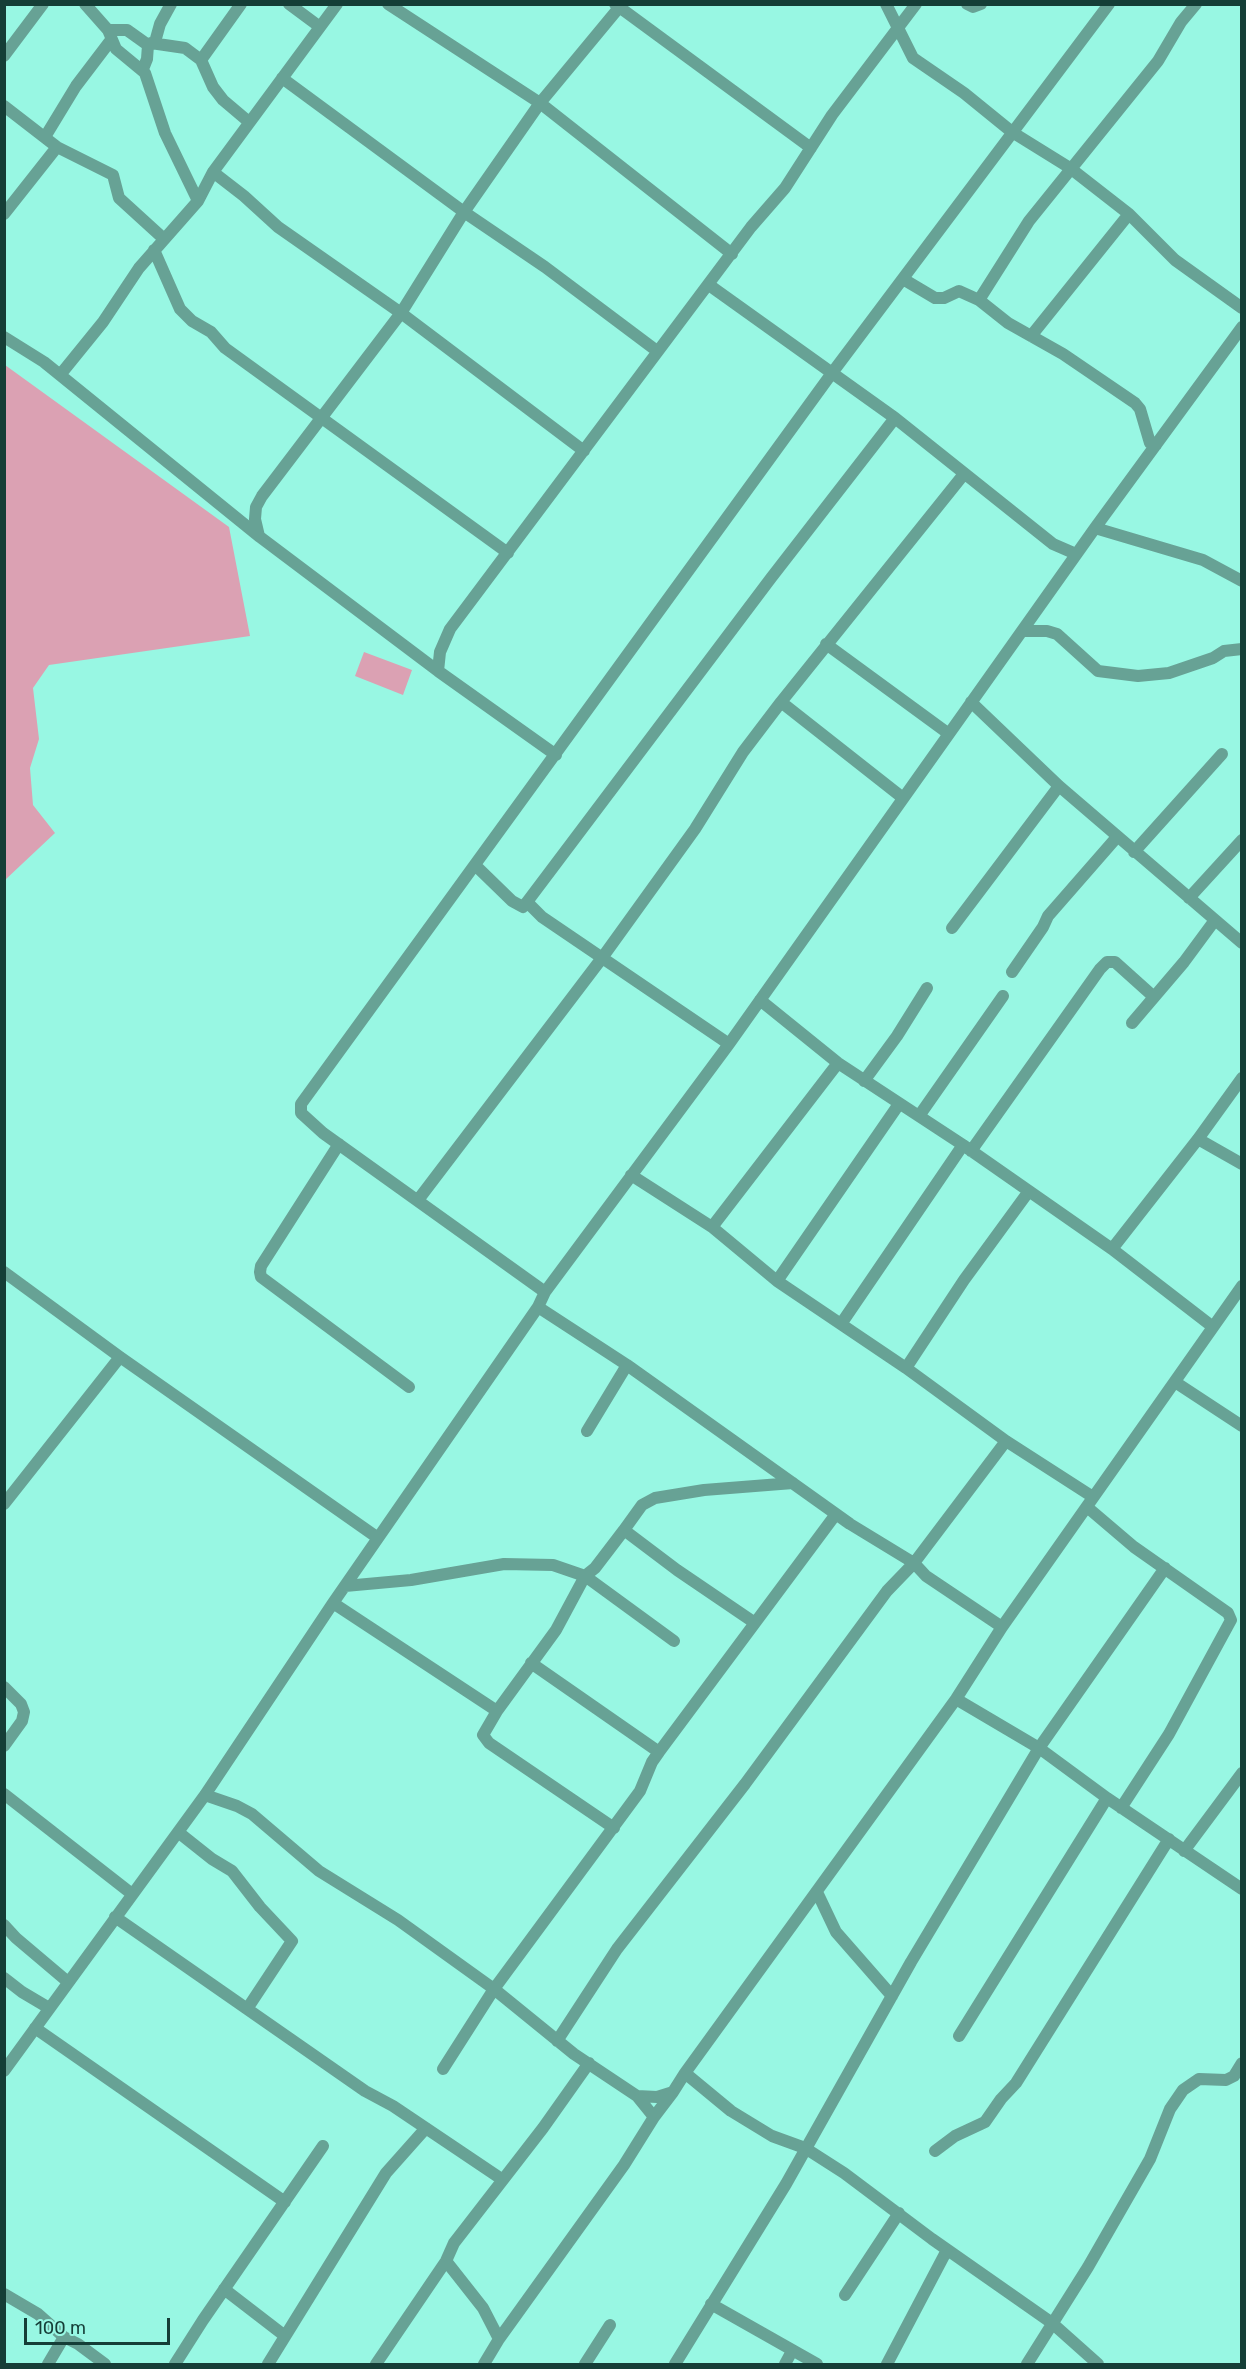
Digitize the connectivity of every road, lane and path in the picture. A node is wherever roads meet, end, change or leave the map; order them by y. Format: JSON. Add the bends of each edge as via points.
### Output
{"nodes":[{"id":1,"x":44,"y":4,"type":"edge"},
{"id":2,"x":85,"y":4,"type":"edge"},
{"id":3,"x":171,"y":4,"type":"edge"},
{"id":4,"x":289,"y":4,"type":"edge"},
{"id":5,"x":337,"y":4,"type":"edge"},
{"id":6,"x":388,"y":4,"type":"edge"},
{"id":7,"x":886,"y":4,"type":"edge"},
{"id":8,"x":916,"y":4,"type":"edge"},
{"id":9,"x":967,"y":4,"type":"edge"},
{"id":10,"x":981,"y":4,"type":"edge"},
{"id":11,"x":1196,"y":4,"type":"edge"},
{"id":12,"x":619,"y":5,"type":"edge"},
{"id":13,"x":236,"y":6,"type":"edge"},
{"id":14,"x":1104,"y":7,"type":"edge"},
{"id":15,"x":320,"y":27,"type":"junction"},
{"id":16,"x":898,"y":28,"type":"junction"},
{"id":17,"x":110,"y":35,"type":"junction"},
{"id":18,"x":152,"y":43,"type":"junction"},
{"id":19,"x":4,"y":56,"type":"edge"},
{"id":20,"x":201,"y":60,"type":"junction"},
{"id":21,"x":143,"y":69,"type":"junction"},
{"id":22,"x":282,"y":78,"type":"junction"},
{"id":23,"x":540,"y":103,"type":"junction"},
{"id":24,"x":4,"y":106,"type":"edge"},
{"id":25,"x":249,"y":122,"type":"junction"},
{"id":26,"x":1012,"y":132,"type":"junction"},
{"id":27,"x":45,"y":137,"type":"junction"},
{"id":28,"x":57,"y":147,"type":"junction"},
{"id":29,"x":811,"y":148,"type":"junction"},
{"id":30,"x":1070,"y":168,"type":"junction"},
{"id":31,"x":213,"y":172,"type":"junction"},
{"id":32,"x":198,"y":201,"type":"junction"},
{"id":33,"x":464,"y":212,"type":"junction"},
{"id":34,"x":4,"y":214,"type":"edge"},
{"id":35,"x":1129,"y":214,"type":"junction"},
{"id":36,"x":164,"y":239,"type":"junction"},
{"id":37,"x":154,"y":250,"type":"junction"},
{"id":38,"x":732,"y":254,"type":"junction"},
{"id":39,"x":903,"y":279,"type":"junction"},
{"id":40,"x":709,"y":285,"type":"junction"},
{"id":41,"x":979,"y":300,"type":"junction"},
{"id":42,"x":1242,"y":308,"type":"edge"},
{"id":43,"x":401,"y":313,"type":"junction"},
{"id":44,"x":1242,"y":327,"type":"edge"},
{"id":45,"x":4,"y":336,"type":"edge"},
{"id":46,"x":1032,"y":336,"type":"junction"},
{"id":47,"x":657,"y":351,"type":"junction"},
{"id":48,"x":832,"y":373,"type":"junction"},
{"id":49,"x":60,"y":375,"type":"junction"},
{"id":50,"x":320,"y":418,"type":"junction"},
{"id":51,"x":895,"y":418,"type":"junction"},
{"id":52,"x":1156,"y":445,"type":"junction"},
{"id":53,"x":584,"y":451,"type":"junction"},
{"id":54,"x":964,"y":474,"type":"junction"},
{"id":55,"x":1095,"y":528,"type":"junction"},
{"id":56,"x":260,"y":537,"type":"junction"},
{"id":57,"x":508,"y":553,"type":"junction"},
{"id":58,"x":1076,"y":554,"type":"junction"},
{"id":59,"x":1242,"y":581,"type":"edge"},
{"id":60,"x":1022,"y":631,"type":"junction"},
{"id":61,"x":826,"y":644,"type":"junction"},
{"id":62,"x":1242,"y":649,"type":"edge"},
{"id":63,"x":438,"y":671,"type":"junction"},
{"id":64,"x":781,"y":702,"type":"junction"},
{"id":65,"x":972,"y":702,"type":"junction"},
{"id":66,"x":949,"y":734,"type":"junction"},
{"id":67,"x":1222,"y":754,"type":"dead end"},
{"id":68,"x":556,"y":755,"type":"junction"},
{"id":69,"x":1059,"y":786,"type":"junction"},
{"id":70,"x":903,"y":798,"type":"junction"},
{"id":71,"x":1117,"y":837,"type":"junction"},
{"id":72,"x":1241,"y":841,"type":"edge"},
{"id":73,"x":1134,"y":852,"type":"junction"},
{"id":74,"x":475,"y":865,"type":"junction"},
{"id":75,"x":1189,"y":898,"type":"junction"},
{"id":76,"x":527,"y":902,"type":"junction"},
{"id":77,"x":1215,"y":921,"type":"junction"},
{"id":78,"x":951,"y":928,"type":"dead end"},
{"id":79,"x":1242,"y":943,"type":"edge"},
{"id":80,"x":602,"y":958,"type":"junction"},
{"id":81,"x":1012,"y":972,"type":"dead end"},
{"id":82,"x":927,"y":988,"type":"dead end"},
{"id":83,"x":1003,"y":996,"type":"dead end"},
{"id":84,"x":1154,"y":997,"type":"junction"},
{"id":85,"x":760,"y":1000,"type":"junction"},
{"id":86,"x":1132,"y":1023,"type":"dead end"},
{"id":87,"x":729,"y":1044,"type":"junction"},
{"id":88,"x":838,"y":1063,"type":"junction"},
{"id":89,"x":1242,"y":1078,"type":"edge"},
{"id":90,"x":864,"y":1081,"type":"junction"},
{"id":91,"x":899,"y":1104,"type":"junction"},
{"id":92,"x":919,"y":1116,"type":"junction"},
{"id":93,"x":1198,"y":1139,"type":"junction"},
{"id":94,"x":339,"y":1144,"type":"junction"},
{"id":95,"x":967,"y":1149,"type":"junction"},
{"id":96,"x":1242,"y":1164,"type":"edge"},
{"id":97,"x":631,"y":1174,"type":"junction"},
{"id":98,"x":1029,"y":1191,"type":"junction"},
{"id":99,"x":418,"y":1200,"type":"junction"},
{"id":100,"x":712,"y":1227,"type":"junction"},
{"id":101,"x":1112,"y":1249,"type":"junction"},
{"id":102,"x":4,"y":1272,"type":"edge"},
{"id":103,"x":777,"y":1281,"type":"junction"},
{"id":104,"x":1242,"y":1286,"type":"edge"},
{"id":105,"x":545,"y":1292,"type":"junction"},
{"id":106,"x":538,"y":1307,"type":"junction"},
{"id":107,"x":841,"y":1324,"type":"junction"},
{"id":108,"x":1213,"y":1327,"type":"junction"},
{"id":109,"x":120,"y":1357,"type":"junction"},
{"id":110,"x":627,"y":1365,"type":"junction"},
{"id":111,"x":906,"y":1368,"type":"junction"},
{"id":112,"x":1175,"y":1382,"type":"junction"},
{"id":113,"x":409,"y":1387,"type":"dead end"},
{"id":114,"x":1242,"y":1426,"type":"edge"},
{"id":115,"x":587,"y":1431,"type":"dead end"},
{"id":116,"x":1006,"y":1441,"type":"junction"},
{"id":117,"x":793,"y":1483,"type":"junction"},
{"id":118,"x":1090,"y":1502,"type":"junction"},
{"id":119,"x":4,"y":1504,"type":"edge"},
{"id":120,"x":836,"y":1514,"type":"junction"},
{"id":121,"x":624,"y":1530,"type":"junction"},
{"id":122,"x":378,"y":1538,"type":"junction"},
{"id":123,"x":914,"y":1563,"type":"junction"},
{"id":124,"x":1166,"y":1568,"type":"junction"},
{"id":125,"x":585,"y":1576,"type":"junction"},
{"id":126,"x":345,"y":1586,"type":"junction"},
{"id":127,"x":333,"y":1603,"type":"junction"},
{"id":128,"x":755,"y":1623,"type":"junction"},
{"id":129,"x":1002,"y":1627,"type":"junction"},
{"id":130,"x":674,"y":1641,"type":"dead end"},
{"id":131,"x":531,"y":1663,"type":"junction"},
{"id":132,"x":4,"y":1687,"type":"edge"},
{"id":133,"x":956,"y":1699,"type":"junction"},
{"id":134,"x":497,"y":1711,"type":"junction"},
{"id":135,"x":4,"y":1746,"type":"edge"},
{"id":136,"x":1039,"y":1748,"type":"junction"},
{"id":137,"x":659,"y":1752,"type":"junction"},
{"id":138,"x":1242,"y":1773,"type":"edge"},
{"id":139,"x":4,"y":1794,"type":"edge"},
{"id":140,"x":205,"y":1795,"type":"junction"},
{"id":141,"x":1107,"y":1798,"type":"junction"},
{"id":142,"x":1121,"y":1808,"type":"junction"},
{"id":143,"x":614,"y":1828,"type":"junction"},
{"id":144,"x":178,"y":1832,"type":"junction"},
{"id":145,"x":1169,"y":1839,"type":"junction"},
{"id":146,"x":1184,"y":1851,"type":"junction"},
{"id":147,"x":1242,"y":1889,"type":"edge"},
{"id":148,"x":817,"y":1892,"type":"junction"},
{"id":149,"x":132,"y":1894,"type":"junction"},
{"id":150,"x":116,"y":1917,"type":"junction"},
{"id":151,"x":4,"y":1925,"type":"edge"},
{"id":152,"x":4,"y":1978,"type":"edge"},
{"id":153,"x":68,"y":1982,"type":"junction"},
{"id":154,"x":494,"y":1989,"type":"junction"},
{"id":155,"x":892,"y":1995,"type":"junction"},
{"id":156,"x":49,"y":2008,"type":"junction"},
{"id":157,"x":247,"y":2009,"type":"junction"},
{"id":158,"x":35,"y":2028,"type":"junction"},
{"id":159,"x":959,"y":2036,"type":"dead end"},
{"id":160,"x":557,"y":2041,"type":"junction"},
{"id":161,"x":589,"y":2063,"type":"junction"},
{"id":162,"x":1242,"y":2063,"type":"edge"},
{"id":163,"x":443,"y":2069,"type":"dead end"},
{"id":164,"x":4,"y":2071,"type":"edge"},
{"id":165,"x":685,"y":2073,"type":"junction"},
{"id":166,"x":673,"y":2092,"type":"junction"},
{"id":167,"x":637,"y":2096,"type":"junction"},
{"id":168,"x":654,"y":2116,"type":"junction"},
{"id":169,"x":426,"y":2128,"type":"junction"},
{"id":170,"x":323,"y":2146,"type":"dead end"},
{"id":171,"x":805,"y":2148,"type":"junction"},
{"id":172,"x":935,"y":2151,"type":"dead end"},
{"id":173,"x":502,"y":2180,"type":"junction"},
{"id":174,"x":285,"y":2202,"type":"junction"},
{"id":175,"x":899,"y":2213,"type":"junction"},
{"id":176,"x":947,"y":2250,"type":"junction"},
{"id":177,"x":446,"y":2261,"type":"junction"},
{"id":178,"x":224,"y":2289,"type":"junction"},
{"id":179,"x":4,"y":2294,"type":"edge"},
{"id":180,"x":845,"y":2295,"type":"dead end"},
{"id":181,"x":711,"y":2304,"type":"junction"},
{"id":182,"x":1052,"y":2323,"type":"junction"},
{"id":183,"x":610,"y":2325,"type":"dead end"},
{"id":184,"x":285,"y":2336,"type":"junction"},
{"id":185,"x":64,"y":2337,"type":"junction"},
{"id":186,"x":499,"y":2339,"type":"junction"},
{"id":187,"x":792,"y":2351,"type":"junction"},
{"id":188,"x":48,"y":2364,"type":"edge"},
{"id":189,"x":105,"y":2364,"type":"edge"},
{"id":190,"x":175,"y":2364,"type":"edge"},
{"id":191,"x":268,"y":2364,"type":"edge"},
{"id":192,"x":376,"y":2364,"type":"edge"},
{"id":193,"x":484,"y":2364,"type":"edge"},
{"id":194,"x":585,"y":2364,"type":"edge"},
{"id":195,"x":675,"y":2364,"type":"edge"},
{"id":196,"x":785,"y":2364,"type":"edge"},
{"id":197,"x":817,"y":2364,"type":"edge"},
{"id":198,"x":887,"y":2364,"type":"edge"},
{"id":199,"x":1027,"y":2364,"type":"edge"},
{"id":200,"x":1098,"y":2364,"type":"edge"}],
"edges":[{"from":1,"to":19,"type":"street"},
{"from":2,"to":17,"type":"street"},
{"from":3,"to":18,"type":"street"},
{"from":4,"to":15,"type":"street"},
{"from":5,"to":15,"type":"street"},
{"from":6,"to":23,"type":"street"},
{"from":7,"to":16,"type":"street"},
{"from":8,"to":16,"type":"street"},
{"from":9,"to":10,"type":"street"},
{"from":11,"to":30,"type":"street","via":[[1158,61]]},
{"from":12,"to":23,"type":"street"},
{"from":12,"to":29,"type":"street"},
{"from":13,"to":20,"type":"street"},
{"from":14,"to":26,"type":"street"},
{"from":15,"to":22,"type":"street"},
{"from":16,"to":26,"type":"street","via":[[913,57]]},
{"from":16,"to":29,"type":"street"},
{"from":17,"to":18,"type":"street","via":[[127,30]]},
{"from":17,"to":21,"type":"street","via":[[116,49]]},
{"from":17,"to":27,"type":"street"},
{"from":18,"to":20,"type":"street","via":[[182,47]]},
{"from":18,"to":21,"type":"street"},
{"from":20,"to":25,"type":"street","via":[[216,92]]},
{"from":21,"to":32,"type":"street","via":[[165,133]]},
{"from":22,"to":25,"type":"street"},
{"from":22,"to":33,"type":"street"},
{"from":23,"to":33,"type":"street"},
{"from":23,"to":38,"type":"street"},
{"from":24,"to":27,"type":"street"},
{"from":25,"to":31,"type":"street"},
{"from":26,"to":30,"type":"street"},
{"from":26,"to":39,"type":"street"},
{"from":27,"to":28,"type":"street"},
{"from":28,"to":34,"type":"street"},
{"from":28,"to":36,"type":"street","via":[[113,175],[119,198]]},
{"from":29,"to":38,"type":"street","via":[[785,189]]},
{"from":30,"to":35,"type":"street"},
{"from":30,"to":41,"type":"street","via":[[1029,221]]},
{"from":31,"to":32,"type":"street"},
{"from":31,"to":43,"type":"street","via":[[278,227]]},
{"from":32,"to":36,"type":"street"},
{"from":33,"to":43,"type":"street"},
{"from":33,"to":47,"type":"street"},
{"from":35,"to":42,"type":"street","via":[[1175,260]]},
{"from":35,"to":46,"type":"street"},
{"from":36,"to":37,"type":"street"},
{"from":37,"to":49,"type":"street"},
{"from":37,"to":50,"type":"street","via":[[187,317]]},
{"from":38,"to":40,"type":"street"},
{"from":39,"to":41,"type":"street","via":[[935,298],[959,291]]},
{"from":39,"to":48,"type":"street"},
{"from":40,"to":47,"type":"street"},
{"from":40,"to":48,"type":"street"},
{"from":41,"to":46,"type":"street"},
{"from":43,"to":50,"type":"street"},
{"from":43,"to":53,"type":"street"},
{"from":44,"to":52,"type":"street"},
{"from":45,"to":49,"type":"street"},
{"from":46,"to":52,"type":"street","via":[[1135,403],[1150,443]]},
{"from":47,"to":53,"type":"street"},
{"from":48,"to":51,"type":"street"},
{"from":48,"to":68,"type":"street"},
{"from":49,"to":56,"type":"street"},
{"from":50,"to":56,"type":"street","via":[[256,507]]},
{"from":50,"to":57,"type":"street"},
{"from":51,"to":54,"type":"street"},
{"from":51,"to":76,"type":"street"},
{"from":52,"to":55,"type":"street"},
{"from":53,"to":57,"type":"street"},
{"from":54,"to":58,"type":"street","via":[[1053,544]]},
{"from":54,"to":61,"type":"street"},
{"from":55,"to":58,"type":"street"},
{"from":55,"to":59,"type":"street","via":[[1203,560]]},
{"from":56,"to":63,"type":"street"},
{"from":57,"to":63,"type":"street","via":[[450,629],[440,652]]},
{"from":58,"to":60,"type":"street"},
{"from":60,"to":62,"type":"street","via":[[1057,634],[1098,671],[1138,676],[1169,673],[1224,651]]},
{"from":60,"to":65,"type":"street"},
{"from":61,"to":64,"type":"street"},
{"from":61,"to":66,"type":"street"},
{"from":63,"to":68,"type":"street"},
{"from":64,"to":70,"type":"street"},
{"from":64,"to":80,"type":"street"},
{"from":65,"to":66,"type":"street"},
{"from":65,"to":69,"type":"street"},
{"from":66,"to":70,"type":"street"},
{"from":67,"to":73,"type":"street"},
{"from":68,"to":74,"type":"street"},
{"from":69,"to":71,"type":"street"},
{"from":69,"to":78,"type":"street"},
{"from":70,"to":85,"type":"street"},
{"from":71,"to":73,"type":"street"},
{"from":71,"to":81,"type":"street","via":[[1048,916]]},
{"from":72,"to":75,"type":"street"},
{"from":73,"to":75,"type":"street"},
{"from":74,"to":76,"type":"street","via":[[512,901],[523,907]]},
{"from":74,"to":94,"type":"street","via":[[301,1104],[302,1113]]},
{"from":75,"to":77,"type":"street"},
{"from":76,"to":80,"type":"street","via":[[542,917]]},
{"from":77,"to":79,"type":"street"},
{"from":77,"to":84,"type":"street"},
{"from":80,"to":87,"type":"street"},
{"from":80,"to":99,"type":"street"},
{"from":82,"to":90,"type":"street"},
{"from":83,"to":92,"type":"street"},
{"from":84,"to":86,"type":"street"},
{"from":84,"to":95,"type":"street","via":[[1115,962],[1107,963]]},
{"from":85,"to":87,"type":"street"},
{"from":85,"to":88,"type":"street"},
{"from":87,"to":97,"type":"street"},
{"from":88,"to":90,"type":"street"},
{"from":88,"to":100,"type":"street"},
{"from":89,"to":93,"type":"street"},
{"from":90,"to":91,"type":"street"},
{"from":91,"to":92,"type":"street"},
{"from":91,"to":103,"type":"street"},
{"from":92,"to":95,"type":"street"},
{"from":93,"to":96,"type":"street"},
{"from":93,"to":101,"type":"street"},
{"from":94,"to":99,"type":"street"},
{"from":94,"to":113,"type":"street","via":[[261,1266],[261,1277]]},
{"from":95,"to":98,"type":"street"},
{"from":95,"to":107,"type":"street"},
{"from":97,"to":100,"type":"street"},
{"from":97,"to":105,"type":"street"},
{"from":98,"to":101,"type":"street"},
{"from":98,"to":111,"type":"street"},
{"from":99,"to":105,"type":"street"},
{"from":100,"to":103,"type":"street"},
{"from":101,"to":108,"type":"street"},
{"from":102,"to":109,"type":"street"},
{"from":103,"to":107,"type":"street"},
{"from":104,"to":108,"type":"street"},
{"from":105,"to":106,"type":"street"},
{"from":106,"to":110,"type":"street"},
{"from":106,"to":122,"type":"street"},
{"from":107,"to":111,"type":"street"},
{"from":108,"to":112,"type":"street"},
{"from":109,"to":119,"type":"street"},
{"from":109,"to":122,"type":"street"},
{"from":110,"to":115,"type":"street"},
{"from":110,"to":117,"type":"street"},
{"from":111,"to":116,"type":"street"},
{"from":112,"to":114,"type":"street"},
{"from":112,"to":118,"type":"street"},
{"from":116,"to":118,"type":"street"},
{"from":116,"to":123,"type":"street"},
{"from":117,"to":120,"type":"street"},
{"from":117,"to":121,"type":"street","via":[[655,1498],[642,1505]]},
{"from":118,"to":124,"type":"street","via":[[1134,1546]]},
{"from":118,"to":129,"type":"street"},
{"from":120,"to":123,"type":"street"},
{"from":120,"to":128,"type":"street"},
{"from":121,"to":125,"type":"street"},
{"from":121,"to":128,"type":"street"},
{"from":122,"to":126,"type":"street"},
{"from":123,"to":129,"type":"street","via":[[926,1576]]},
{"from":123,"to":160,"type":"street","via":[[887,1592],[617,1949]]},
{"from":124,"to":136,"type":"street"},
{"from":124,"to":142,"type":"street","via":[[1228,1613],[1231,1622],[1169,1734]]},
{"from":125,"to":126,"type":"street","via":[[552,1564],[504,1564],[411,1580]]},
{"from":125,"to":130,"type":"street"},
{"from":125,"to":131,"type":"street","via":[[556,1630]]},
{"from":126,"to":127,"type":"street"},
{"from":127,"to":134,"type":"street"},
{"from":127,"to":140,"type":"street"},
{"from":128,"to":137,"type":"street"},
{"from":129,"to":133,"type":"street"},
{"from":131,"to":134,"type":"street"},
{"from":131,"to":137,"type":"street"},
{"from":132,"to":135,"type":"street","via":[[24,1712]]},
{"from":133,"to":136,"type":"street"},
{"from":133,"to":148,"type":"street"},
{"from":134,"to":143,"type":"street","via":[[483,1732],[485,1740]]},
{"from":136,"to":141,"type":"street"},
{"from":136,"to":155,"type":"street"},
{"from":137,"to":143,"type":"street","via":[[640,1791]]},
{"from":138,"to":146,"type":"street"},
{"from":139,"to":149,"type":"street"},
{"from":140,"to":144,"type":"street"},
{"from":140,"to":154,"type":"street","via":[[252,1814],[319,1871],[398,1920]]},
{"from":141,"to":142,"type":"street"},
{"from":141,"to":159,"type":"street"},
{"from":142,"to":145,"type":"street"},
{"from":143,"to":154,"type":"street"},
{"from":144,"to":149,"type":"street"},
{"from":144,"to":157,"type":"street","via":[[232,1871],[292,1941]]},
{"from":145,"to":146,"type":"street"},
{"from":145,"to":172,"type":"street","via":[[1016,2083],[985,2122]]},
{"from":146,"to":147,"type":"street"},
{"from":148,"to":155,"type":"street","via":[[836,1932]]},
{"from":148,"to":165,"type":"street"},
{"from":149,"to":150,"type":"street"},
{"from":150,"to":153,"type":"street"},
{"from":150,"to":157,"type":"street"},
{"from":151,"to":153,"type":"street"},
{"from":152,"to":156,"type":"street"},
{"from":153,"to":156,"type":"street"},
{"from":154,"to":160,"type":"street"},
{"from":154,"to":163,"type":"street"},
{"from":155,"to":171,"type":"street"},
{"from":156,"to":158,"type":"street"},
{"from":157,"to":169,"type":"street"},
{"from":158,"to":164,"type":"street"},
{"from":158,"to":174,"type":"street"},
{"from":160,"to":161,"type":"street"},
{"from":161,"to":167,"type":"street"},
{"from":161,"to":173,"type":"street"},
{"from":162,"to":182,"type":"street","via":[[1234,2076],[1226,2080],[1199,2079],[1170,2109],[1149,2159]]},
{"from":165,"to":166,"type":"street"},
{"from":165,"to":171,"type":"street","via":[[732,2111],[772,2136]]},
{"from":166,"to":167,"type":"street","via":[[657,2097]]},
{"from":166,"to":168,"type":"street"},
{"from":167,"to":168,"type":"street"},
{"from":168,"to":186,"type":"street","via":[[624,2165]]},
{"from":169,"to":173,"type":"street"},
{"from":169,"to":184,"type":"street","via":[[386,2173]]},
{"from":170,"to":174,"type":"street"},
{"from":171,"to":175,"type":"street"},
{"from":171,"to":181,"type":"street"},
{"from":173,"to":177,"type":"street","via":[[454,2243]]},
{"from":174,"to":178,"type":"street"},
{"from":175,"to":176,"type":"street"},
{"from":175,"to":180,"type":"street"},
{"from":176,"to":182,"type":"street"},
{"from":176,"to":198,"type":"street"},
{"from":177,"to":186,"type":"street","via":[[483,2308]]},
{"from":177,"to":192,"type":"street"},
{"from":178,"to":184,"type":"street"},
{"from":178,"to":190,"type":"street"},
{"from":179,"to":185,"type":"street","via":[[46,2320]]},
{"from":181,"to":187,"type":"street"},
{"from":181,"to":195,"type":"street"},
{"from":182,"to":199,"type":"street"},
{"from":182,"to":200,"type":"street"},
{"from":183,"to":194,"type":"street"},
{"from":184,"to":191,"type":"street"},
{"from":185,"to":188,"type":"street"},
{"from":185,"to":189,"type":"street"},
{"from":186,"to":193,"type":"street"},
{"from":187,"to":196,"type":"street"},
{"from":187,"to":197,"type":"street"}]}
